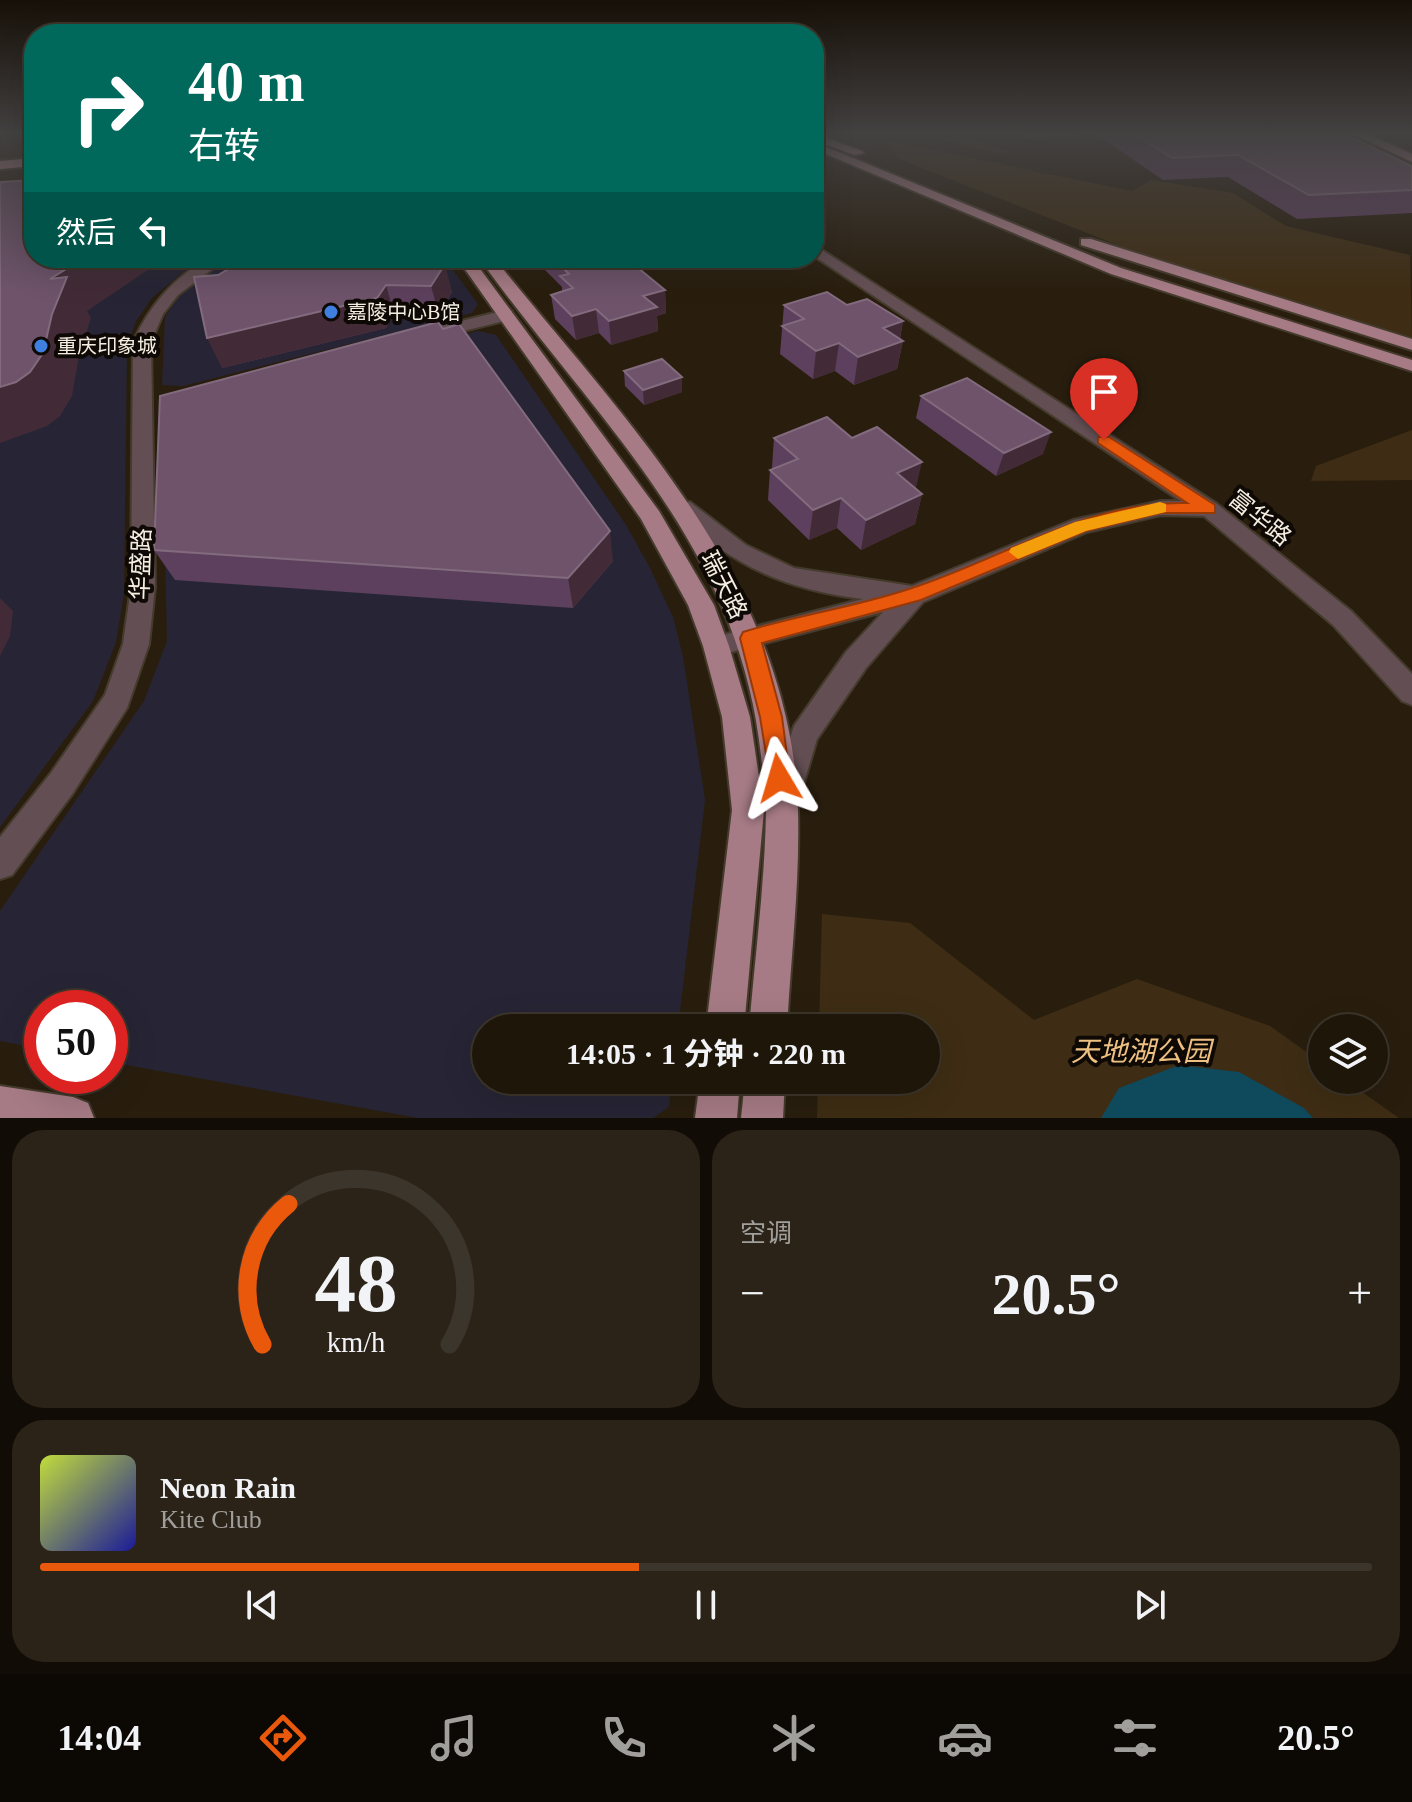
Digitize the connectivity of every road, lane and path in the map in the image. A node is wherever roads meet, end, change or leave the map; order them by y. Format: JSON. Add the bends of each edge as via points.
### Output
{"nodes":[{"id":1,"x":910,"y":185,"type":"edge"},
{"id":2,"x":940,"y":185,"type":"edge"},
{"id":3,"x":824,"y":256,"type":"edge"},
{"id":4,"x":218,"y":268,"type":"edge"},
{"id":5,"x":471,"y":268,"type":"edge"},
{"id":6,"x":494,"y":268,"type":"edge"},
{"id":7,"x":506,"y":315,"type":"junction"},
{"id":8,"x":415,"y":338,"type":"edge"},
{"id":9,"x":1412,"y":345,"type":"edge"},
{"id":10,"x":1412,"y":366,"type":"edge"},
{"id":11,"x":682,"y":507,"type":"junction"},
{"id":12,"x":1209,"y":509,"type":"junction"},
{"id":13,"x":914,"y":595,"type":"junction"},
{"id":14,"x":750,"y":638,"type":"junction"},
{"id":15,"x":716,"y":646,"type":"junction"},
{"id":16,"x":1412,"y":693,"type":"edge"},
{"id":17,"x":782,"y":809,"type":"junction"},
{"id":18,"x":0,"y":863,"type":"edge"},
{"id":19,"x":726,"y":1014,"type":"edge"},
{"id":20,"x":769,"y":1014,"type":"edge"},
{"id":21,"x":719,"y":1094,"type":"edge"},
{"id":22,"x":764,"y":1094,"type":"edge"},
{"id":23,"x":0,"y":1106,"type":"edge"},
{"id":24,"x":73,"y":1118,"type":"edge"},
{"id":25,"x":716,"y":1118,"type":"edge"},
{"id":26,"x":762,"y":1118,"type":"edge"}],
"edges":[{"from":1,"to":10,"type":"main road","via":[[1116,271]]},
{"from":2,"to":9,"type":"main road","via":[[1109,251]]},
{"from":3,"to":12,"type":"street","name":"富华路"},
{"from":4,"to":18,"type":"street","name":"华盛路","via":[[192,275],[165,297],[142,342],[150,405],[143,587],[136,644],[117,700]]},
{"from":5,"to":7,"type":"main road","name":"瑞天路"},
{"from":6,"to":11,"type":"main road","name":"瑞天路"},
{"from":7,"to":8,"type":"street"},
{"from":7,"to":15,"type":"main road","name":"瑞天路","via":[[676,555]]},
{"from":11,"to":13,"type":"street","via":[[737,554],[764,568],[824,585]]},
{"from":11,"to":14,"type":"main road","name":"瑞天路"},
{"from":12,"to":13,"type":"street","via":[[1161,508],[1081,526]]},
{"from":12,"to":16,"type":"street","name":"富华路","via":[[1342,618]]},
{"from":13,"to":14,"type":"street"},
{"from":13,"to":17,"type":"street","via":[[856,660],[804,735]]},
{"from":14,"to":15,"type":"street"},
{"from":14,"to":17,"type":"main road","name":"瑞天路","via":[[771,717]]},
{"from":15,"to":19,"type":"main road","name":"瑞天路","via":[[736,717],[748,810]]},
{"from":17,"to":20,"type":"main road","name":"瑞天路"},
{"from":21,"to":25,"type":"main road"},
{"from":22,"to":26,"type":"main road"},
{"from":23,"to":24,"type":"main road"}]}
